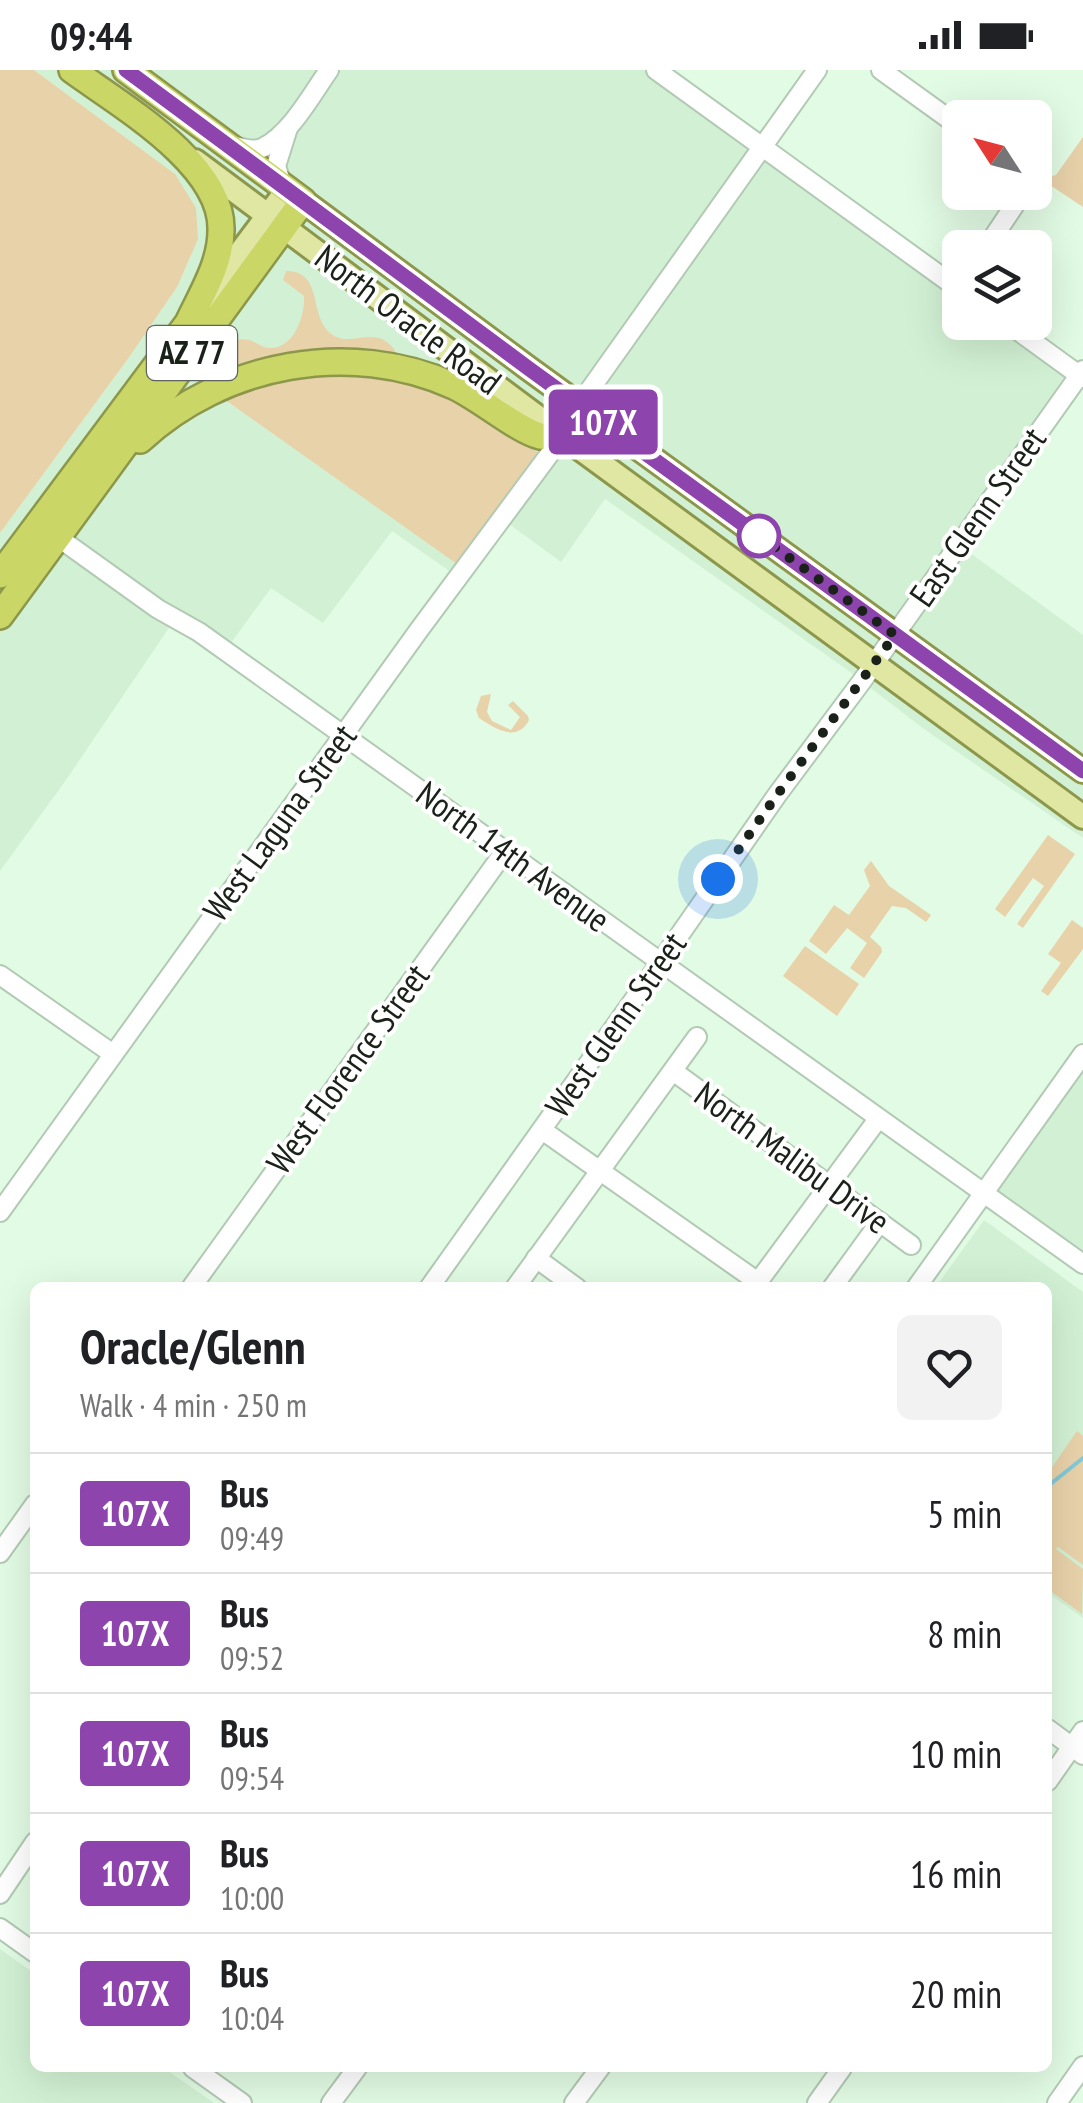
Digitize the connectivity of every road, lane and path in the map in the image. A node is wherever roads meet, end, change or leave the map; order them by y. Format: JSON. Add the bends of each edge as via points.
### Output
{"nodes":[{"id":1,"x":72,"y":70,"type":"edge"},
{"id":2,"x":126,"y":70,"type":"edge"},
{"id":3,"x":330,"y":70,"type":"edge"},
{"id":4,"x":656,"y":70,"type":"edge"},
{"id":5,"x":817,"y":70,"type":"edge"},
{"id":6,"x":881,"y":70,"type":"edge"},
{"id":7,"x":942,"y":114,"type":"edge"},
{"id":8,"x":288,"y":128,"type":"junction"},
{"id":9,"x":168,"y":141,"type":"junction"},
{"id":10,"x":226,"y":144,"type":"junction"},
{"id":11,"x":763,"y":147,"type":"junction"},
{"id":12,"x":291,"y":192,"type":"junction"},
{"id":13,"x":276,"y":221,"type":"junction"},
{"id":14,"x":942,"y":276,"type":"edge"},
{"id":15,"x":188,"y":323,"type":"junction"},
{"id":16,"x":1032,"y":340,"type":"edge"},
{"id":17,"x":1082,"y":374,"type":"edge"},
{"id":18,"x":579,"y":404,"type":"junction"},
{"id":19,"x":564,"y":436,"type":"junction"},
{"id":20,"x":100,"y":478,"type":"junction"},
{"id":21,"x":48,"y":530,"type":"junction"},
{"id":22,"x":0,"y":575,"type":"edge"},
{"id":23,"x":0,"y":616,"type":"edge"},
{"id":24,"x":895,"y":635,"type":"junction"},
{"id":25,"x":873,"y":664,"type":"junction"},
{"id":26,"x":343,"y":736,"type":"junction"},
{"id":27,"x":1083,"y":771,"type":"edge"},
{"id":28,"x":1083,"y":817,"type":"edge"},
{"id":29,"x":505,"y":851,"type":"junction"},
{"id":30,"x":660,"y":963,"type":"junction"},
{"id":31,"x":0,"y":975,"type":"edge"},
{"id":32,"x":697,"y":1037,"type":"dead end"},
{"id":33,"x":114,"y":1054,"type":"junction"},
{"id":34,"x":1083,"y":1054,"type":"edge"},
{"id":35,"x":673,"y":1070,"type":"junction"},
{"id":36,"x":878,"y":1119,"type":"junction"},
{"id":37,"x":542,"y":1130,"type":"junction"},
{"id":38,"x":601,"y":1171,"type":"junction"},
{"id":39,"x":830,"y":1185,"type":"junction"},
{"id":40,"x":985,"y":1193,"type":"junction"},
{"id":41,"x":3,"y":1200,"type":"edge"},
{"id":42,"x":880,"y":1222,"type":"junction"},
{"id":43,"x":911,"y":1245,"type":"dead end"},
{"id":44,"x":536,"y":1258,"type":"junction"},
{"id":45,"x":1083,"y":1264,"type":"edge"},
{"id":46,"x":195,"y":1282,"type":"edge"},
{"id":47,"x":435,"y":1282,"type":"edge"},
{"id":48,"x":519,"y":1282,"type":"edge"},
{"id":49,"x":570,"y":1282,"type":"edge"},
{"id":50,"x":836,"y":1282,"type":"edge"},
{"id":51,"x":920,"y":1282,"type":"edge"},
{"id":52,"x":30,"y":1511,"type":"edge"},
{"id":53,"x":0,"y":1553,"type":"edge"},
{"id":54,"x":1083,"y":1731,"type":"edge"},
{"id":55,"x":1052,"y":1732,"type":"edge"},
{"id":56,"x":1077,"y":1751,"type":"edge"},
{"id":57,"x":1052,"y":1777,"type":"edge"},
{"id":58,"x":30,"y":1849,"type":"edge"},
{"id":59,"x":0,"y":1894,"type":"edge"},
{"id":60,"x":0,"y":1928,"type":"edge"},
{"id":61,"x":30,"y":1949,"type":"edge"},
{"id":62,"x":1083,"y":2066,"type":"edge"},
{"id":63,"x":199,"y":2072,"type":"edge"},
{"id":64,"x":353,"y":2072,"type":"edge"},
{"id":65,"x":597,"y":2072,"type":"edge"},
{"id":66,"x":839,"y":2072,"type":"edge"},
{"id":67,"x":242,"y":2103,"type":"edge"},
{"id":68,"x":331,"y":2103,"type":"edge"},
{"id":69,"x":574,"y":2103,"type":"edge"},
{"id":70,"x":817,"y":2103,"type":"edge"},
{"id":71,"x":1057,"y":2103,"type":"edge"}],
"edges":[{"from":1,"to":9,"type":"highway","name":"North Oracle Road","number":"AZ 77"},
{"from":2,"to":10,"type":"highway","name":"North Oracle Road"},
{"from":3,"to":8,"type":"street"},
{"from":4,"to":11,"type":"street"},
{"from":5,"to":11,"type":"street"},
{"from":6,"to":7,"type":"street"},
{"from":8,"to":10,"type":"street","via":[[261,148]]},
{"from":8,"to":12,"type":"street","via":[[276,166]]},
{"from":9,"to":13,"type":"main road","name":"North Oracle Road"},
{"from":9,"to":15,"type":"highway","number":"AZ 77","via":[[208,184],[222,230]]},
{"from":10,"to":12,"type":"highway","name":"North Oracle Road"},
{"from":11,"to":14,"type":"street"},
{"from":11,"to":18,"type":"street"},
{"from":12,"to":13,"type":"highway","number":"AZ 77"},
{"from":12,"to":18,"type":"main road","name":"North Oracle Road"},
{"from":13,"to":15,"type":"main road","number":"AZ 77"},
{"from":13,"to":19,"type":"main road","name":"North Oracle Road"},
{"from":13,"to":20,"type":"highway","number":"AZ 77"},
{"from":15,"to":21,"type":"highway","number":"AZ 77"},
{"from":16,"to":17,"type":"street"},
{"from":17,"to":24,"type":"street","name":"East Glenn Street"},
{"from":18,"to":24,"type":"main road","name":"North Oracle Road"},
{"from":19,"to":20,"type":"highway","via":[[531,432],[471,395],[418,373],[320,362],[246,378],[195,400]]},
{"from":19,"to":25,"type":"main road","name":"North Oracle Road"},
{"from":19,"to":26,"type":"street","name":"West Laguna Street"},
{"from":20,"to":21,"type":"highway","number":"AZ 77"},
{"from":21,"to":22,"type":"highway","number":"AZ 77"},
{"from":21,"to":23,"type":"highway","number":"AZ 77"},
{"from":21,"to":26,"type":"street","name":"North 14th Avenue"},
{"from":24,"to":25,"type":"street","name":"East Glenn Street"},
{"from":24,"to":27,"type":"main road","name":"North Oracle Road"},
{"from":25,"to":28,"type":"main road","name":"North Oracle Road"},
{"from":25,"to":30,"type":"street","name":"West Glenn Street"},
{"from":26,"to":29,"type":"street","name":"North 14th Avenue"},
{"from":26,"to":33,"type":"street","name":"West Laguna Street"},
{"from":29,"to":30,"type":"street","name":"North 14th Avenue"},
{"from":29,"to":46,"type":"street","name":"West Florence Street"},
{"from":30,"to":36,"type":"street","name":"North 14th Avenue"},
{"from":30,"to":37,"type":"street","name":"West Glenn Street"},
{"from":31,"to":33,"type":"street"},
{"from":32,"to":35,"type":"street"},
{"from":33,"to":41,"type":"street","name":"West Laguna Street"},
{"from":34,"to":40,"type":"street"},
{"from":35,"to":38,"type":"street"},
{"from":35,"to":39,"type":"street","name":"North Malibu Drive"},
{"from":36,"to":39,"type":"street"},
{"from":36,"to":40,"type":"street","name":"North 14th Avenue"},
{"from":37,"to":38,"type":"street"},
{"from":37,"to":47,"type":"street","name":"West Glenn Street"},
{"from":38,"to":39,"type":"street","via":[[758,1282]]},
{"from":38,"to":44,"type":"street"},
{"from":39,"to":42,"type":"street","name":"North Malibu Drive"},
{"from":40,"to":45,"type":"street","name":"North 14th Avenue"},
{"from":40,"to":51,"type":"street"},
{"from":42,"to":43,"type":"street","name":"North Malibu Drive"},
{"from":42,"to":50,"type":"street"},
{"from":44,"to":48,"type":"street"},
{"from":44,"to":49,"type":"street"},
{"from":52,"to":53,"type":"street"},
{"from":54,"to":56,"type":"street"},
{"from":55,"to":56,"type":"street"},
{"from":56,"to":57,"type":"street"},
{"from":58,"to":59,"type":"street"},
{"from":60,"to":61,"type":"street"},
{"from":62,"to":71,"type":"street"},
{"from":63,"to":67,"type":"street"},
{"from":64,"to":68,"type":"street"},
{"from":65,"to":69,"type":"street"},
{"from":66,"to":70,"type":"street"}]}
